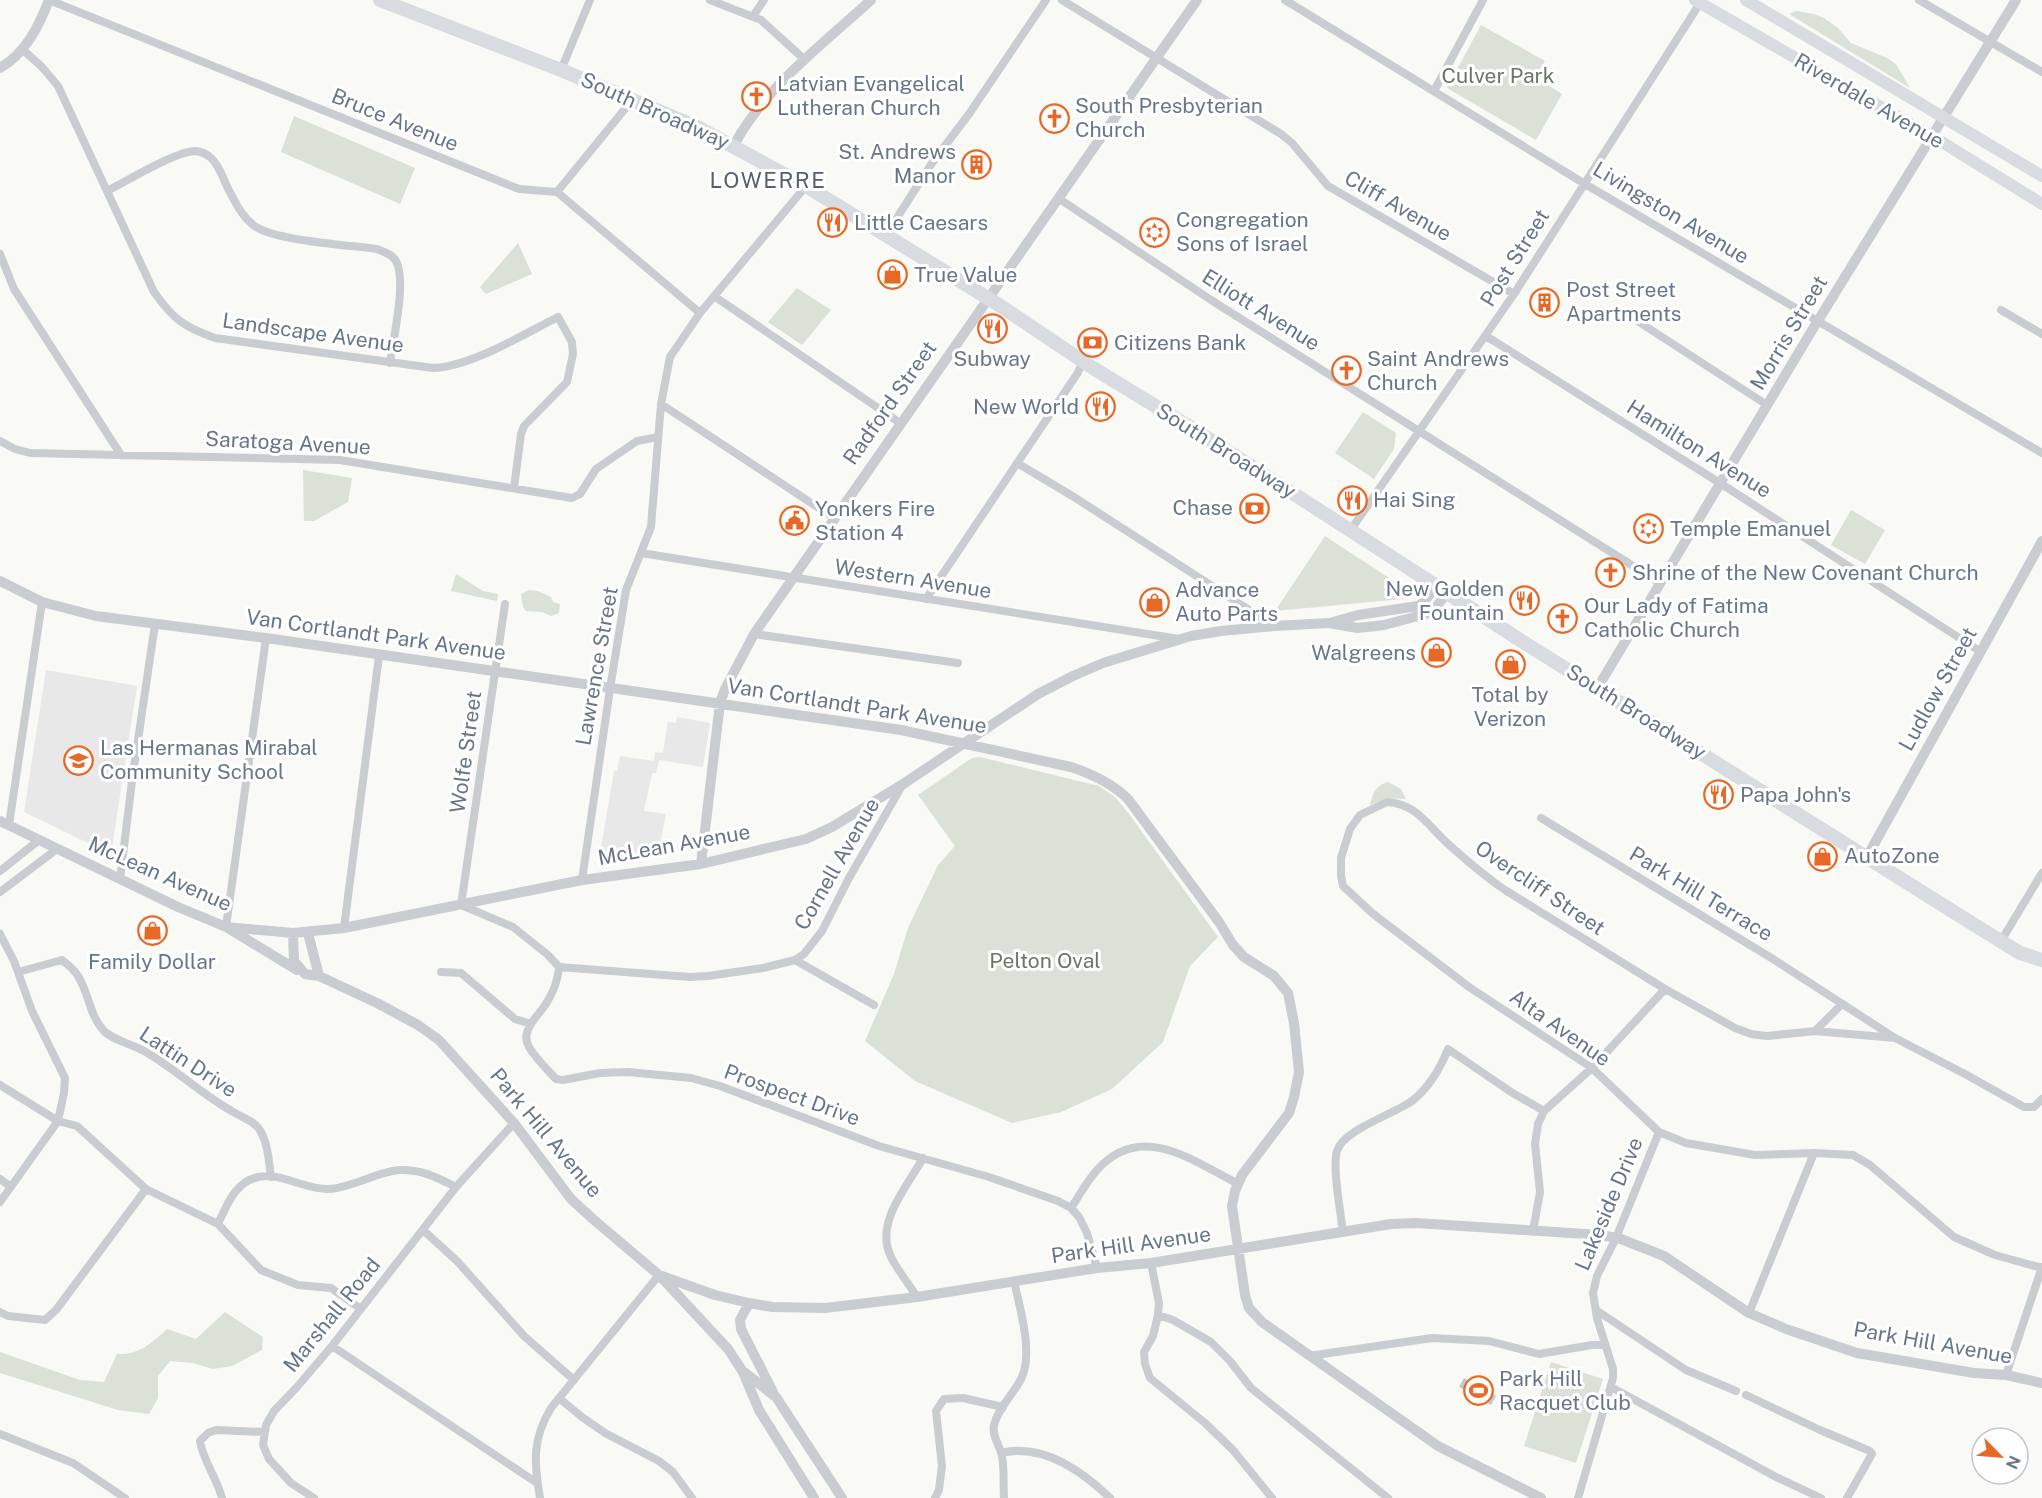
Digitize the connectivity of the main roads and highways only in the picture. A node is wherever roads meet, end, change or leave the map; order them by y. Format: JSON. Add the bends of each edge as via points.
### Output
{"nodes":[{"id":1,"x":380,"y":0,"type":"edge"},
{"id":2,"x":1746,"y":0,"type":"edge"},
{"id":3,"x":1699,"y":1,"type":"edge"},
{"id":4,"x":2042,"y":176,"type":"edge"},
{"id":5,"x":2042,"y":204,"type":"edge"},
{"id":6,"x":2042,"y":960,"type":"edge"}],
"edges":[{"from":1,"to":6,"type":"main road","name":"South Broadway","via":[[698,127],[806,186],[2020,953]]},
{"from":2,"to":4,"type":"main road","name":"Riverdale Avenue"},
{"from":3,"to":5,"type":"main road","name":"Riverdale Avenue"}]}
